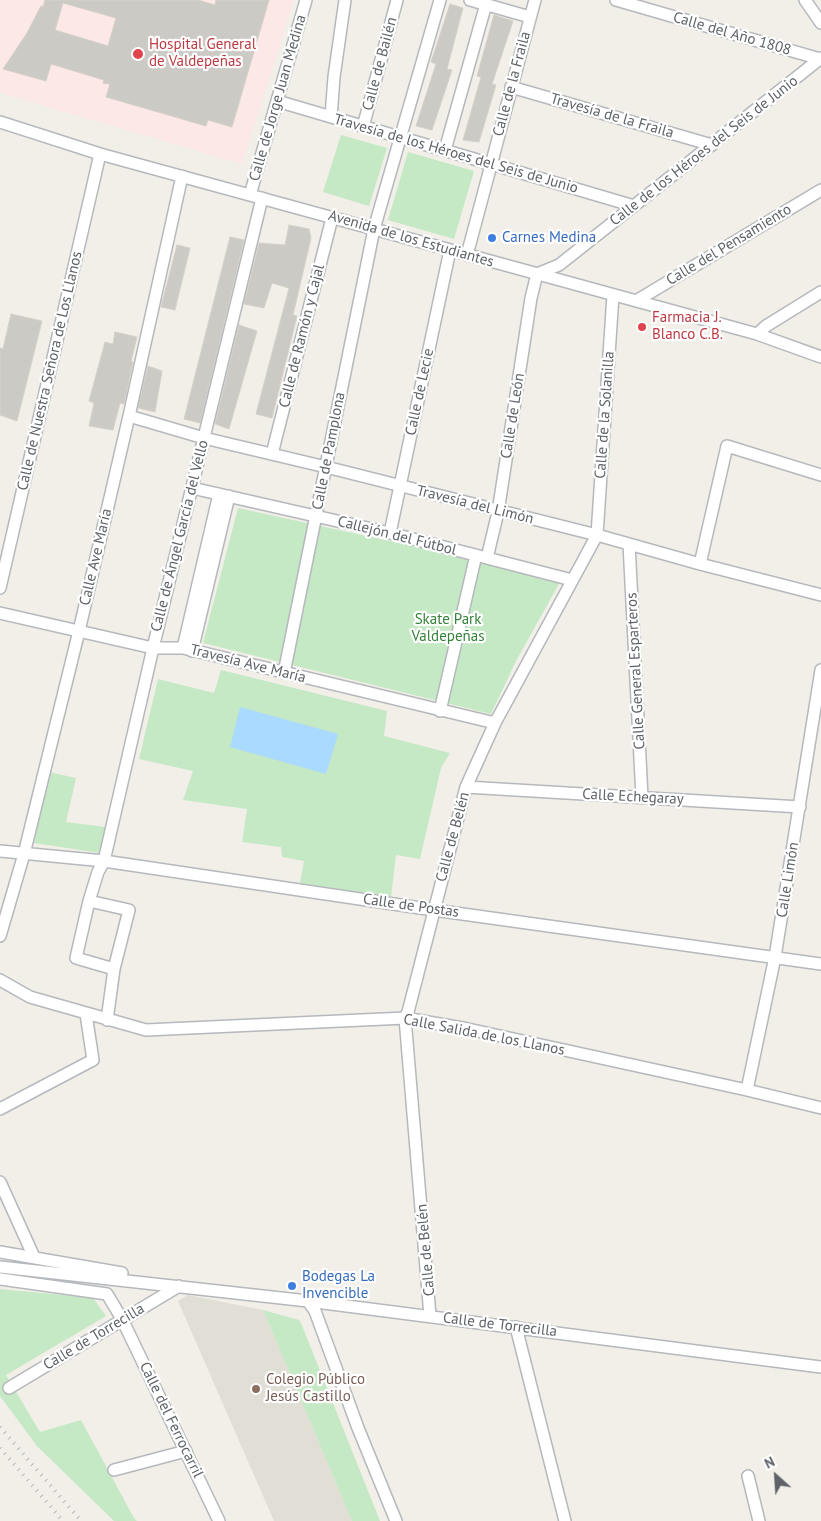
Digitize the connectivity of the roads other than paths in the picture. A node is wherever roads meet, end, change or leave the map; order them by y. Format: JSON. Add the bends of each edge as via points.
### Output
{"nodes":[{"id":1,"x":306,"y":0,"type":"edge"},
{"id":2,"x":345,"y":0,"type":"edge"},
{"id":3,"x":398,"y":0,"type":"edge"},
{"id":4,"x":440,"y":0,"type":"edge"},
{"id":5,"x":470,"y":0,"type":"edge"},
{"id":6,"x":535,"y":0,"type":"edge"},
{"id":7,"x":616,"y":0,"type":"edge"},
{"id":8,"x":805,"y":0,"type":"edge"},
{"id":9,"x":486,"y":4,"type":"junction"},
{"id":10,"x":652,"y":5,"type":"edge"},
{"id":11,"x":530,"y":17,"type":"junction"},
{"id":12,"x":821,"y":23,"type":"edge"},
{"id":13,"x":820,"y":59,"type":"edge"},
{"id":14,"x":512,"y":87,"type":"junction"},
{"id":15,"x":277,"y":101,"type":"junction"},
{"id":16,"x":331,"y":118,"type":"junction"},
{"id":17,"x":0,"y":122,"type":"edge"},
{"id":18,"x":363,"y":127,"type":"junction"},
{"id":19,"x":401,"y":138,"type":"junction"},
{"id":20,"x":712,"y":144,"type":"junction"},
{"id":21,"x":445,"y":150,"type":"junction"},
{"id":22,"x":100,"y":154,"type":"junction"},
{"id":23,"x":491,"y":163,"type":"junction"},
{"id":24,"x":182,"y":176,"type":"junction"},
{"id":25,"x":821,"y":190,"type":"edge"},
{"id":26,"x":250,"y":195,"type":"junction"},
{"id":27,"x":262,"y":198,"type":"junction"},
{"id":28,"x":634,"y":206,"type":"junction"},
{"id":29,"x":332,"y":218,"type":"junction"},
{"id":30,"x":374,"y":229,"type":"junction"},
{"id":31,"x":450,"y":250,"type":"junction"},
{"id":32,"x":466,"y":255,"type":"junction"},
{"id":33,"x":537,"y":274,"type":"junction"},
{"id":34,"x":821,"y":292,"type":"edge"},
{"id":35,"x":613,"y":295,"type":"junction"},
{"id":36,"x":636,"y":301,"type":"junction"},
{"id":37,"x":757,"y":334,"type":"junction"},
{"id":38,"x":821,"y":357,"type":"edge"},
{"id":39,"x":129,"y":416,"type":"junction"},
{"id":40,"x":204,"y":438,"type":"junction"},
{"id":41,"x":272,"y":454,"type":"junction"},
{"id":42,"x":326,"y":467,"type":"junction"},
{"id":43,"x":821,"y":475,"type":"edge"},
{"id":44,"x":400,"y":487,"type":"junction"},
{"id":45,"x":192,"y":488,"type":"junction"},
{"id":46,"x":224,"y":495,"type":"junction"},
{"id":47,"x":498,"y":512,"type":"junction"},
{"id":48,"x":316,"y":516,"type":"junction"},
{"id":49,"x":390,"y":533,"type":"junction"},
{"id":50,"x":597,"y":535,"type":"junction"},
{"id":51,"x":629,"y":544,"type":"junction"},
{"id":52,"x":481,"y":557,"type":"junction"},
{"id":53,"x":700,"y":564,"type":"junction"},
{"id":54,"x":572,"y":580,"type":"junction"},
{"id":55,"x":0,"y":588,"type":"edge"},
{"id":56,"x":821,"y":595,"type":"edge"},
{"id":57,"x":0,"y":613,"type":"edge"},
{"id":58,"x":79,"y":631,"type":"junction"},
{"id":59,"x":153,"y":648,"type":"junction"},
{"id":60,"x":188,"y":649,"type":"junction"},
{"id":61,"x":821,"y":670,"type":"edge"},
{"id":62,"x":284,"y":673,"type":"junction"},
{"id":63,"x":440,"y":711,"type":"junction"},
{"id":64,"x":495,"y":723,"type":"junction"},
{"id":65,"x":466,"y":787,"type":"junction"},
{"id":66,"x":642,"y":797,"type":"junction"},
{"id":67,"x":800,"y":807,"type":"junction"},
{"id":68,"x":0,"y":850,"type":"edge"},
{"id":69,"x":24,"y":854,"type":"junction"},
{"id":70,"x":104,"y":861,"type":"junction"},
{"id":71,"x":90,"y":901,"type":"junction"},
{"id":72,"x":434,"y":910,"type":"junction"},
{"id":73,"x":0,"y":936,"type":"edge"},
{"id":74,"x":775,"y":957,"type":"junction"},
{"id":75,"x":821,"y":964,"type":"edge"},
{"id":76,"x":114,"y":969,"type":"junction"},
{"id":77,"x":0,"y":980,"type":"edge"},
{"id":78,"x":86,"y":1014,"type":"junction"},
{"id":79,"x":405,"y":1018,"type":"junction"},
{"id":80,"x":107,"y":1020,"type":"junction"},
{"id":81,"x":747,"y":1090,"type":"junction"},
{"id":82,"x":821,"y":1108,"type":"edge"},
{"id":83,"x":0,"y":1109,"type":"edge"},
{"id":84,"x":0,"y":1182,"type":"edge"},
{"id":85,"x":0,"y":1252,"type":"edge"},
{"id":86,"x":34,"y":1257,"type":"junction"},
{"id":87,"x":0,"y":1267,"type":"edge"},
{"id":88,"x":0,"y":1280,"type":"edge"},
{"id":89,"x":179,"y":1286,"type":"junction"},
{"id":90,"x":210,"y":1289,"type":"junction"},
{"id":91,"x":308,"y":1300,"type":"junction"},
{"id":92,"x":430,"y":1316,"type":"junction"},
{"id":93,"x":122,"y":1319,"type":"junction"},
{"id":94,"x":516,"y":1327,"type":"junction"},
{"id":95,"x":821,"y":1367,"type":"edge"},
{"id":96,"x":9,"y":1388,"type":"dead end"},
{"id":97,"x":186,"y":1451,"type":"junction"},
{"id":98,"x":114,"y":1470,"type":"dead end"},
{"id":99,"x":748,"y":1476,"type":"dead end"},
{"id":100,"x":219,"y":1521,"type":"edge"},
{"id":101,"x":396,"y":1521,"type":"edge"},
{"id":102,"x":565,"y":1521,"type":"edge"},
{"id":103,"x":759,"y":1521,"type":"edge"}],
"edges":[{"from":1,"to":15,"type":"street","name":"Calle de Jorge Juan Medina"},
{"from":2,"to":16,"type":"street"},
{"from":3,"to":18,"type":"street","name":"Calle de Bailén"},
{"from":4,"to":19,"type":"street","name":"Calle de Pamplona"},
{"from":5,"to":9,"type":"street"},
{"from":6,"to":11,"type":"street","name":"Calle de la Fraila"},
{"from":7,"to":10,"type":"street","name":"Calle del Año 1808"},
{"from":8,"to":12,"type":"street"},
{"from":9,"to":11,"type":"street"},
{"from":9,"to":21,"type":"street"},
{"from":10,"to":13,"type":"street","name":"Calle del Año 1808"},
{"from":11,"to":14,"type":"street","name":"Calle de la Fraila"},
{"from":13,"to":20,"type":"street","name":"Calle de los Héroes del Seis de Junio"},
{"from":14,"to":20,"type":"street","name":"Travesía de la Fraila"},
{"from":14,"to":23,"type":"street","name":"Calle de la Fraila"},
{"from":15,"to":16,"type":"street","name":"Travesía de los Héroes del Seis de Junio"},
{"from":15,"to":26,"type":"street","name":"Calle de Jorge Juan Medina"},
{"from":16,"to":18,"type":"street","name":"Travesía de los Héroes del Seis de Junio"},
{"from":17,"to":22,"type":"street","name":"Avenida de los Estudiantes"},
{"from":18,"to":19,"type":"street","name":"Travesía de los Héroes del Seis de Junio"},
{"from":19,"to":21,"type":"street","name":"Travesía de los Héroes del Seis de Junio"},
{"from":19,"to":30,"type":"street","name":"Calle de Pamplona"},
{"from":20,"to":28,"type":"street","name":"Calle de los Héroes del Seis de Junio"},
{"from":21,"to":23,"type":"street","name":"Travesía de los Héroes del Seis de Junio"},
{"from":22,"to":24,"type":"street","name":"Avenida de los Estudiantes"},
{"from":22,"to":55,"type":"street","name":"Calle de Nuestra Señora de Los Llanos"},
{"from":23,"to":28,"type":"street","name":"Travesía de los Héroes del Seis de Junio"},
{"from":23,"to":32,"type":"street","name":"Calle de la Fraila"},
{"from":24,"to":26,"type":"street","name":"Avenida de los Estudiantes"},
{"from":24,"to":39,"type":"street","name":"Calle Ave María"},
{"from":25,"to":36,"type":"street","name":"Calle del Pensamiento"},
{"from":26,"to":27,"type":"street","name":"Avenida de los Estudiantes"},
{"from":27,"to":29,"type":"street","name":"Avenida de los Estudiantes"},
{"from":27,"to":40,"type":"street","name":"Calle de Ángel García del Vello"},
{"from":28,"to":33,"type":"street","name":"Calle de los Héroes del Seis de Junio","via":[[559,265]]},
{"from":29,"to":30,"type":"street","name":"Avenida de los Estudiantes"},
{"from":29,"to":41,"type":"street","name":"Calle de Ramón y Cajal"},
{"from":30,"to":31,"type":"street","name":"Avenida de los Estudiantes"},
{"from":30,"to":42,"type":"street","name":"Calle de Pamplona"},
{"from":31,"to":32,"type":"street","name":"Avenida de los Estudiantes"},
{"from":31,"to":44,"type":"street","name":"Calle de Lecie"},
{"from":32,"to":33,"type":"street","name":"Avenida de los Estudiantes"},
{"from":33,"to":35,"type":"street","name":"Avenida de los Estudiantes"},
{"from":33,"to":47,"type":"street","name":"Calle de León"},
{"from":34,"to":37,"type":"street"},
{"from":35,"to":36,"type":"street","name":"Avenida de los Estudiantes"},
{"from":35,"to":50,"type":"street","name":"Calle de la Solanilla"},
{"from":36,"to":37,"type":"street","name":"Avenida de los Estudiantes"},
{"from":37,"to":38,"type":"street","name":"Avenida de los Estudiantes"},
{"from":39,"to":40,"type":"street","name":"Travesía del Limón"},
{"from":39,"to":58,"type":"street","name":"Calle Ave María"},
{"from":40,"to":41,"type":"street","name":"Travesía del Limón"},
{"from":40,"to":45,"type":"street","name":"Calle de Ángel García del Vello"},
{"from":41,"to":42,"type":"street","name":"Travesía del Limón"},
{"from":42,"to":44,"type":"street","name":"Travesía del Limón"},
{"from":42,"to":48,"type":"street","name":"Calle de Pamplona"},
{"from":43,"to":53,"type":"street","via":[[727,446]]},
{"from":44,"to":47,"type":"street","name":"Travesía del Limón"},
{"from":44,"to":49,"type":"street","name":"Calle de Lecie"},
{"from":45,"to":46,"type":"street","name":"Callejón del Fútbol"},
{"from":45,"to":59,"type":"street","name":"Calle de Ángel García del Vello"},
{"from":46,"to":48,"type":"street","name":"Callejón del Fútbol"},
{"from":46,"to":60,"type":"street"},
{"from":47,"to":50,"type":"street","name":"Travesía del Limón"},
{"from":47,"to":52,"type":"street","name":"Calle de León"},
{"from":48,"to":49,"type":"street","name":"Callejón del Fútbol"},
{"from":48,"to":62,"type":"street","name":"Calle de Pamplona"},
{"from":49,"to":52,"type":"street","name":"Callejón del Fútbol"},
{"from":50,"to":51,"type":"street","name":"Travesía del Limón"},
{"from":50,"to":54,"type":"street","name":"Calle de Belén"},
{"from":51,"to":53,"type":"street","name":"Travesía del Limón"},
{"from":51,"to":66,"type":"street","name":"Calle General Esparteros"},
{"from":52,"to":54,"type":"street","name":"Callejón del Fútbol"},
{"from":52,"to":63,"type":"street","name":"Calle de León"},
{"from":53,"to":56,"type":"street","name":"Travesía del Limón"},
{"from":54,"to":64,"type":"street","name":"Calle de Belén"},
{"from":57,"to":58,"type":"street","name":"Travesía Ave María"},
{"from":58,"to":59,"type":"street","name":"Travesía Ave María"},
{"from":58,"to":69,"type":"street","name":"Calle Ave María"},
{"from":59,"to":60,"type":"street","name":"Travesía Ave María"},
{"from":59,"to":70,"type":"street","name":"Calle de Ángel García del Vello"},
{"from":60,"to":62,"type":"street","name":"Travesía Ave María"},
{"from":61,"to":67,"type":"street","name":"Calle Limón"},
{"from":62,"to":63,"type":"street","name":"Travesía Ave María"},
{"from":63,"to":64,"type":"street","name":"Travesía Ave María"},
{"from":64,"to":65,"type":"street","name":"Calle de Belén"},
{"from":65,"to":66,"type":"street","name":"Calle Echegaray"},
{"from":65,"to":72,"type":"street","name":"Calle de Belén"},
{"from":66,"to":67,"type":"street","name":"Calle Echegaray"},
{"from":67,"to":74,"type":"street","name":"Calle Limón"},
{"from":68,"to":69,"type":"street","name":"Calle de Postas"},
{"from":69,"to":70,"type":"street","name":"Calle de Postas"},
{"from":69,"to":73,"type":"street","name":"Calle Ave María"},
{"from":70,"to":71,"type":"street","name":"Calle de Ángel García del Vello"},
{"from":70,"to":72,"type":"street","name":"Calle de Postas"},
{"from":71,"to":76,"type":"street","name":"Calle de Ángel García del Vello","via":[[76,958]]},
{"from":71,"to":76,"type":"street","via":[[129,910]]},
{"from":72,"to":74,"type":"street","name":"Calle de Postas"},
{"from":72,"to":79,"type":"street","name":"Calle de Belén"},
{"from":74,"to":75,"type":"street","name":"Calle de Postas"},
{"from":74,"to":81,"type":"street","name":"Calle Limón"},
{"from":76,"to":80,"type":"street"},
{"from":77,"to":78,"type":"street","name":"Calle Salida de los Llanos","via":[[30,996]]},
{"from":78,"to":80,"type":"street","name":"Calle Salida de los Llanos"},
{"from":78,"to":83,"type":"street","via":[[93,1060]]},
{"from":79,"to":80,"type":"street","name":"Calle Salida de los Llanos","via":[[146,1030]]},
{"from":79,"to":81,"type":"street","name":"Calle Salida de los Llanos"},
{"from":79,"to":92,"type":"street","name":"Calle de Belén"},
{"from":81,"to":82,"type":"street","name":"Calle Salida de los Llanos"},
{"from":84,"to":86,"type":"street"},
{"from":85,"to":86,"type":"street"},
{"from":86,"to":90,"type":"street"},
{"from":87,"to":89,"type":"street","name":"Calle de Torrecilla"},
{"from":88,"to":93,"type":"street","name":"Calle del Ferrocarril","via":[[107,1294]]},
{"from":89,"to":90,"type":"street","name":"Calle de Torrecilla"},
{"from":89,"to":93,"type":"street","name":"Calle de Torrecilla"},
{"from":90,"to":91,"type":"street","name":"Calle de Torrecilla"},
{"from":91,"to":92,"type":"street","name":"Calle de Torrecilla"},
{"from":91,"to":101,"type":"street","via":[[318,1318]]},
{"from":92,"to":94,"type":"street","name":"Calle de Torrecilla"},
{"from":93,"to":96,"type":"street","name":"Calle de Torrecilla"},
{"from":93,"to":97,"type":"street","name":"Calle del Ferrocarril"},
{"from":94,"to":95,"type":"street","name":"Calle de Torrecilla"},
{"from":94,"to":102,"type":"street"},
{"from":97,"to":98,"type":"street"},
{"from":97,"to":100,"type":"street","name":"Calle del Ferrocarril"},
{"from":99,"to":103,"type":"street"}]}
